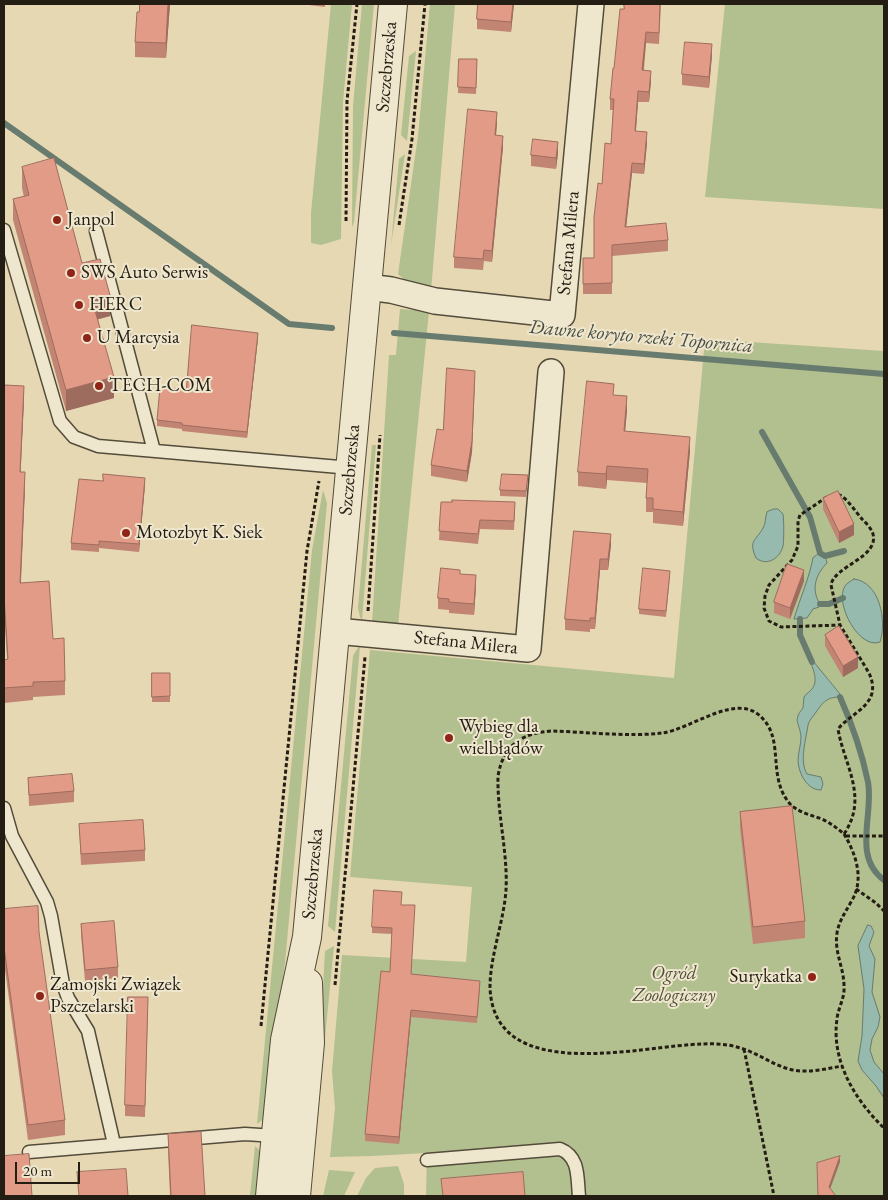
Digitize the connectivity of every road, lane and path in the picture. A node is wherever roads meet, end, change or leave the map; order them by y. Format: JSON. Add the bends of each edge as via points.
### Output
{"nodes":[{"id":1,"x":357,"y":4,"type":"edge"},
{"id":2,"x":393,"y":4,"type":"edge"},
{"id":3,"x":424,"y":4,"type":"edge"},
{"id":4,"x":591,"y":4,"type":"edge"},
{"id":5,"x":346,"y":225,"type":"dead end"},
{"id":6,"x":4,"y":230,"type":"edge"},
{"id":7,"x":96,"y":231,"type":"dead end"},
{"id":8,"x":398,"y":231,"type":"dead end"},
{"id":9,"x":366,"y":287,"type":"junction"},
{"id":10,"x":551,"y":372,"type":"dead end"},
{"id":11,"x":380,"y":431,"type":"dead end"},
{"id":12,"x":154,"y":451,"type":"junction"},
{"id":13,"x":322,"y":465,"type":"junction"},
{"id":14,"x":351,"y":468,"type":"junction"},
{"id":15,"x":368,"y":613,"type":"dead end"},
{"id":16,"x":840,"y":625,"type":"junction"},
{"id":17,"x":336,"y":631,"type":"junction"},
{"id":18,"x":365,"y":654,"type":"dead end"},
{"id":19,"x":742,"y":703,"type":"dead end"},
{"id":20,"x":742,"y":708,"type":"junction"},
{"id":21,"x":4,"y":808,"type":"edge"},
{"id":22,"x":845,"y":835,"type":"junction"},
{"id":23,"x":884,"y":836,"type":"edge"},
{"id":24,"x":856,"y":890,"type":"junction"},
{"id":25,"x":884,"y":911,"type":"edge"},
{"id":26,"x":307,"y":937,"type":"junction"},
{"id":27,"x":334,"y":991,"type":"dead end"},
{"id":28,"x":260,"y":1035,"type":"dead end"},
{"id":29,"x":744,"y":1049,"type":"junction"},
{"id":30,"x":842,"y":1066,"type":"junction"},
{"id":31,"x":884,"y":1128,"type":"edge"},
{"id":32,"x":275,"y":1136,"type":"junction"},
{"id":33,"x":114,"y":1144,"type":"junction"},
{"id":34,"x":30,"y":1152,"type":"edge"},
{"id":35,"x":427,"y":1160,"type":"dead end"},
{"id":36,"x":270,"y":1196,"type":"edge"},
{"id":37,"x":296,"y":1196,"type":"edge"},
{"id":38,"x":578,"y":1196,"type":"edge"},
{"id":39,"x":774,"y":1196,"type":"edge"}],
"edges":[{"from":1,"to":5,"type":"path","via":[[347,101]]},
{"from":2,"to":9,"type":"street","name":"Szczebrzeska"},
{"from":3,"to":8,"type":"path","via":[[412,139]]},
{"from":4,"to":9,"type":"street","name":"Stefana Milera","via":[[562,315],[435,301]]},
{"from":6,"to":12,"type":"lane","via":[[60,422],[74,437],[98,446]]},
{"from":7,"to":12,"type":"lane"},
{"from":9,"to":14,"type":"street","name":"Szczebrzeska"},
{"from":10,"to":17,"type":"street","name":"Stefana Milera","via":[[528,649]]},
{"from":11,"to":15,"type":"path"},
{"from":12,"to":13,"type":"lane"},
{"from":13,"to":14,"type":"lane"},
{"from":13,"to":28,"type":"path","via":[[307,550]]},
{"from":14,"to":17,"type":"street","name":"Szczebrzeska"},
{"from":16,"to":16,"type":"path","via":[[782,627],[769,621],[764,602],[772,580],[794,556],[799,542],[798,521],[802,514],[832,494],[843,498],[871,530],[873,539],[860,559],[833,578],[832,596]]},
{"from":16,"to":22,"type":"path","via":[[872,682],[869,701],[838,728],[855,792]]},
{"from":17,"to":26,"type":"street","name":"Szczebrzeska"},
{"from":18,"to":27,"type":"path"},
{"from":19,"to":20,"type":"path"},
{"from":20,"to":22,"type":"path","via":[[758,714],[772,732],[777,778],[788,801],[798,811],[829,823]]},
{"from":20,"to":29,"type":"path","via":[[726,710],[664,732],[544,732],[515,742],[501,762],[498,776],[506,881],[490,988],[495,1010],[506,1031],[516,1039],[542,1048],[589,1054],[702,1044]]},
{"from":21,"to":33,"type":"lane","via":[[12,836],[47,902],[63,984],[88,1031]]},
{"from":22,"to":23,"type":"path"},
{"from":22,"to":24,"type":"path","via":[[855,854],[858,870]]},
{"from":24,"to":25,"type":"path"},
{"from":24,"to":30,"type":"path","via":[[842,916],[836,942],[844,979],[844,998],[836,1020]]},
{"from":26,"to":32,"type":"street","name":"Szczebrzeska","via":[[285,1040]]},
{"from":26,"to":37,"type":"street","name":"Szczebrzeska","via":[[310,1042]]},
{"from":29,"to":30,"type":"path","via":[[800,1071]]},
{"from":29,"to":39,"type":"path"},
{"from":30,"to":31,"type":"path","via":[[857,1095]]},
{"from":32,"to":33,"type":"lane","via":[[245,1134]]},
{"from":32,"to":36,"type":"street","name":"Szczebrzeska"},
{"from":33,"to":34,"type":"lane"},
{"from":35,"to":38,"type":"lane","via":[[560,1149],[574,1159]]}]}
